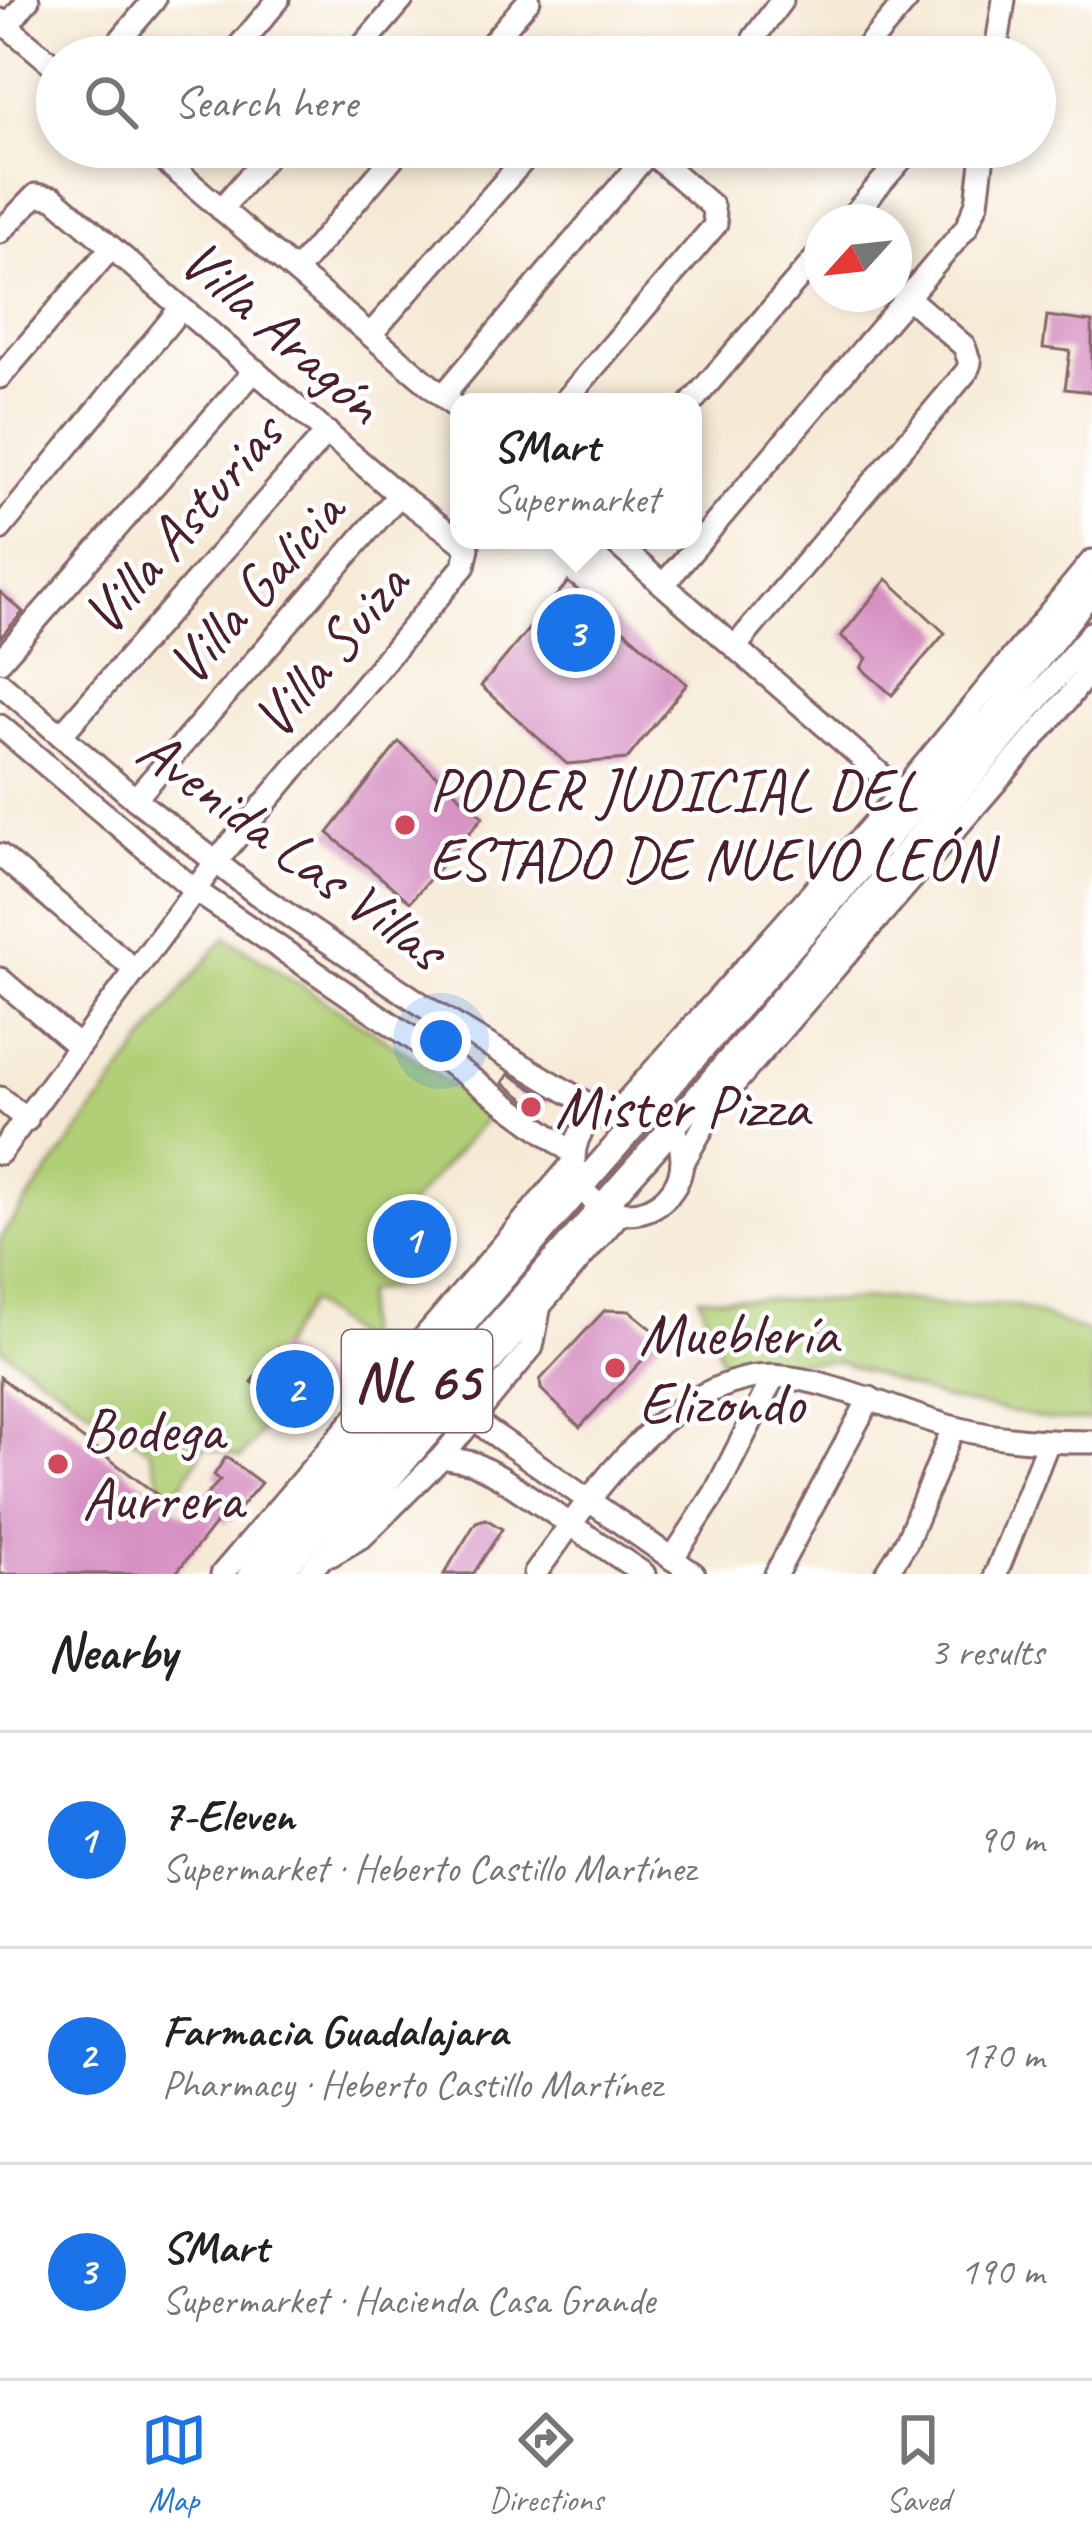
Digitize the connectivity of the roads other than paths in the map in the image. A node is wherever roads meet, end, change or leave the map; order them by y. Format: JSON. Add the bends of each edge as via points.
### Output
{"nodes":[{"id":1,"x":28,"y":0,"type":"edge"},
{"id":2,"x":154,"y":0,"type":"edge"},
{"id":3,"x":278,"y":0,"type":"edge"},
{"id":4,"x":402,"y":0,"type":"edge"},
{"id":5,"x":529,"y":0,"type":"edge"},
{"id":6,"x":782,"y":0,"type":"edge"},
{"id":7,"x":907,"y":0,"type":"edge"},
{"id":8,"x":1004,"y":0,"type":"edge"},
{"id":9,"x":3,"y":22,"type":"edge"},
{"id":10,"x":124,"y":36,"type":"edge"},
{"id":11,"x":248,"y":36,"type":"edge"},
{"id":12,"x":370,"y":36,"type":"edge"},
{"id":13,"x":498,"y":36,"type":"edge"},
{"id":14,"x":758,"y":36,"type":"edge"},
{"id":15,"x":876,"y":36,"type":"edge"},
{"id":16,"x":997,"y":36,"type":"edge"},
{"id":17,"x":36,"y":50,"type":"edge"},
{"id":18,"x":174,"y":168,"type":"edge"},
{"id":19,"x":257,"y":168,"type":"edge"},
{"id":20,"x":384,"y":168,"type":"edge"},
{"id":21,"x":517,"y":168,"type":"edge"},
{"id":22,"x":632,"y":168,"type":"edge"},
{"id":23,"x":669,"y":168,"type":"edge"},
{"id":24,"x":894,"y":168,"type":"edge"},
{"id":25,"x":981,"y":168,"type":"edge"},
{"id":26,"x":863,"y":204,"type":"edge"},
{"id":27,"x":221,"y":209,"type":"junction"},
{"id":28,"x":0,"y":232,"type":"edge"},
{"id":29,"x":111,"y":248,"type":"junction"},
{"id":30,"x":296,"y":271,"type":"junction"},
{"id":31,"x":804,"y":272,"type":"edge"},
{"id":32,"x":912,"y":287,"type":"edge"},
{"id":33,"x":912,"y":301,"type":"edge"},
{"id":34,"x":181,"y":308,"type":"junction"},
{"id":35,"x":891,"y":312,"type":"edge"},
{"id":36,"x":371,"y":334,"type":"junction"},
{"id":37,"x":255,"y":370,"type":"junction"},
{"id":38,"x":0,"y":377,"type":"edge"},
{"id":39,"x":459,"y":393,"type":"edge"},
{"id":40,"x":572,"y":393,"type":"edge"},
{"id":41,"x":700,"y":393,"type":"edge"},
{"id":42,"x":450,"y":402,"type":"edge"},
{"id":43,"x":327,"y":431,"type":"junction"},
{"id":44,"x":399,"y":495,"type":"junction"},
{"id":45,"x":0,"y":529,"type":"edge"},
{"id":46,"x":450,"y":535,"type":"edge"},
{"id":47,"x":702,"y":538,"type":"edge"},
{"id":48,"x":462,"y":549,"type":"edge"},
{"id":49,"x":623,"y":549,"type":"edge"},
{"id":50,"x":693,"y":549,"type":"edge"},
{"id":51,"x":1092,"y":561,"type":"edge"},
{"id":52,"x":664,"y":584,"type":"junction"},
{"id":53,"x":1092,"y":589,"type":"edge"},
{"id":54,"x":1092,"y":634,"type":"edge"},
{"id":55,"x":735,"y":647,"type":"junction"},
{"id":56,"x":0,"y":661,"type":"edge"},
{"id":57,"x":1092,"y":667,"type":"edge"},
{"id":58,"x":0,"y":682,"type":"edge"},
{"id":59,"x":0,"y":726,"type":"edge"},
{"id":60,"x":62,"y":735,"type":"junction"},
{"id":61,"x":135,"y":799,"type":"junction"},
{"id":62,"x":925,"y":813,"type":"junction"},
{"id":63,"x":0,"y":855,"type":"edge"},
{"id":64,"x":215,"y":863,"type":"junction"},
{"id":65,"x":196,"y":891,"type":"junction"},
{"id":66,"x":134,"y":969,"type":"junction"},
{"id":67,"x":0,"y":979,"type":"edge"},
{"id":68,"x":78,"y":1046,"type":"junction"},
{"id":69,"x":0,"y":1098,"type":"edge"},
{"id":70,"x":612,"y":1109,"type":"junction"},
{"id":71,"x":649,"y":1109,"type":"junction"},
{"id":72,"x":26,"y":1120,"type":"junction"},
{"id":73,"x":672,"y":1128,"type":"junction"},
{"id":74,"x":0,"y":1154,"type":"edge"},
{"id":75,"x":682,"y":1165,"type":"junction"},
{"id":76,"x":576,"y":1168,"type":"junction"},
{"id":77,"x":611,"y":1209,"type":"junction"},
{"id":78,"x":461,"y":1366,"type":"junction"},
{"id":79,"x":774,"y":1376,"type":"junction"},
{"id":80,"x":870,"y":1398,"type":"junction"},
{"id":81,"x":468,"y":1408,"type":"junction"},
{"id":82,"x":953,"y":1428,"type":"junction"},
{"id":83,"x":1048,"y":1442,"type":"junction"},
{"id":84,"x":1092,"y":1442,"type":"edge"},
{"id":85,"x":442,"y":1457,"type":"junction"},
{"id":86,"x":590,"y":1502,"type":"junction"},
{"id":87,"x":570,"y":1526,"type":"junction"},
{"id":88,"x":297,"y":1548,"type":"edge"},
{"id":89,"x":672,"y":1559,"type":"junction"},
{"id":90,"x":248,"y":1572,"type":"edge"},
{"id":91,"x":535,"y":1574,"type":"edge"},
{"id":92,"x":644,"y":1574,"type":"edge"},
{"id":93,"x":694,"y":1574,"type":"edge"},
{"id":94,"x":776,"y":1574,"type":"edge"},
{"id":95,"x":886,"y":1574,"type":"edge"},
{"id":96,"x":996,"y":1574,"type":"edge"}],
"edges":[{"from":1,"to":9,"type":"street"},
{"from":2,"to":10,"type":"street"},
{"from":3,"to":11,"type":"street"},
{"from":4,"to":12,"type":"street"},
{"from":5,"to":13,"type":"street"},
{"from":6,"to":14,"type":"street"},
{"from":7,"to":15,"type":"street"},
{"from":8,"to":16,"type":"street"},
{"from":9,"to":17,"type":"street"},
{"from":18,"to":27,"type":"street"},
{"from":19,"to":27,"type":"street"},
{"from":20,"to":30,"type":"street"},
{"from":21,"to":36,"type":"street"},
{"from":22,"to":39,"type":"street"},
{"from":23,"to":40,"type":"street","via":[[712,206],[716,224]]},
{"from":24,"to":26,"type":"street"},
{"from":25,"to":32,"type":"street","via":[[973,216]]},
{"from":27,"to":30,"type":"street"},
{"from":28,"to":29,"type":"street","name":"Villa Aragón","via":[[44,194]]},
{"from":29,"to":34,"type":"street","name":"Villa Aragón"},
{"from":29,"to":38,"type":"street"},
{"from":30,"to":36,"type":"street"},
{"from":31,"to":41,"type":"street"},
{"from":33,"to":55,"type":"street","via":[[964,346],[967,370]]},
{"from":34,"to":37,"type":"street","name":"Villa Aragón"},
{"from":34,"to":45,"type":"street"},
{"from":35,"to":47,"type":"street"},
{"from":36,"to":42,"type":"street"},
{"from":37,"to":43,"type":"street","name":"Villa Aragón"},
{"from":37,"to":56,"type":"street"},
{"from":43,"to":44,"type":"street","name":"Villa Aragón"},
{"from":43,"to":60,"type":"street","name":"Villa Asturias"},
{"from":44,"to":46,"type":"street","name":"Villa Aragón"},
{"from":44,"to":61,"type":"street","name":"Villa Galicia"},
{"from":48,"to":64,"type":"street","name":"Villa Suiza","via":[[464,566]]},
{"from":49,"to":52,"type":"street"},
{"from":50,"to":52,"type":"street"},
{"from":51,"to":62,"type":"street"},
{"from":52,"to":55,"type":"street"},
{"from":53,"to":62,"type":"main road","number":"NL 65"},
{"from":54,"to":62,"type":"main road","number":"NL 65"},
{"from":55,"to":62,"type":"street"},
{"from":57,"to":62,"type":"street","via":[[1067,700]]},
{"from":58,"to":60,"type":"street","name":"Avenida Las Villas"},
{"from":59,"to":65,"type":"street","name":"Avenida Las Villas"},
{"from":60,"to":61,"type":"street","name":"Avenida Las Villas"},
{"from":61,"to":64,"type":"street","name":"Avenida Las Villas"},
{"from":62,"to":70,"type":"street"},
{"from":62,"to":71,"type":"main road","number":"NL 65"},
{"from":62,"to":73,"type":"main road","number":"NL 65"},
{"from":62,"to":75,"type":"street","via":[[715,1106]]},
{"from":63,"to":66,"type":"street"},
{"from":64,"to":65,"type":"street","name":"Villa Suiza"},
{"from":64,"to":70,"type":"street","name":"Avenida Las Villas","via":[[430,1010]]},
{"from":65,"to":66,"type":"street","name":"Villa Suiza"},
{"from":65,"to":76,"type":"street","name":"Avenida Las Villas","via":[[464,1074]]},
{"from":66,"to":68,"type":"street","name":"Villa Suiza"},
{"from":67,"to":68,"type":"street"},
{"from":68,"to":72,"type":"street","name":"Villa Suiza"},
{"from":69,"to":72,"type":"street"},
{"from":70,"to":71,"type":"street"},
{"from":70,"to":76,"type":"street","via":[[581,1135]]},
{"from":71,"to":73,"type":"street"},
{"from":71,"to":76,"type":"main road","number":"NL 65"},
{"from":72,"to":74,"type":"street","name":"Villa Suiza"},
{"from":73,"to":75,"type":"street"},
{"from":73,"to":77,"type":"main road","number":"NL 65"},
{"from":75,"to":77,"type":"street","via":[[665,1199],[642,1212]]},
{"from":76,"to":77,"type":"street","name":"Avenida Las Villas"},
{"from":76,"to":88,"type":"main road","number":"NL 65"},
{"from":77,"to":78,"type":"main road","number":"NL 65"},
{"from":77,"to":81,"type":"street"},
{"from":78,"to":81,"type":"main road"},
{"from":78,"to":88,"type":"main road","number":"NL 65"},
{"from":79,"to":80,"type":"street"},
{"from":79,"to":86,"type":"street","via":[[746,1378],[683,1408],[646,1436]]},
{"from":79,"to":89,"type":"street"},
{"from":80,"to":82,"type":"street"},
{"from":80,"to":94,"type":"street"},
{"from":81,"to":85,"type":"street"},
{"from":81,"to":86,"type":"street"},
{"from":81,"to":88,"type":"street"},
{"from":82,"to":83,"type":"street"},
{"from":82,"to":95,"type":"street"},
{"from":83,"to":84,"type":"street"},
{"from":83,"to":96,"type":"street"},
{"from":85,"to":87,"type":"street","via":[[473,1462]]},
{"from":85,"to":88,"type":"street","via":[[363,1537]]},
{"from":86,"to":87,"type":"street"},
{"from":86,"to":89,"type":"street"},
{"from":87,"to":91,"type":"street"},
{"from":87,"to":92,"type":"street"},
{"from":88,"to":90,"type":"main road","number":"NL 65"},
{"from":89,"to":93,"type":"street"}]}
